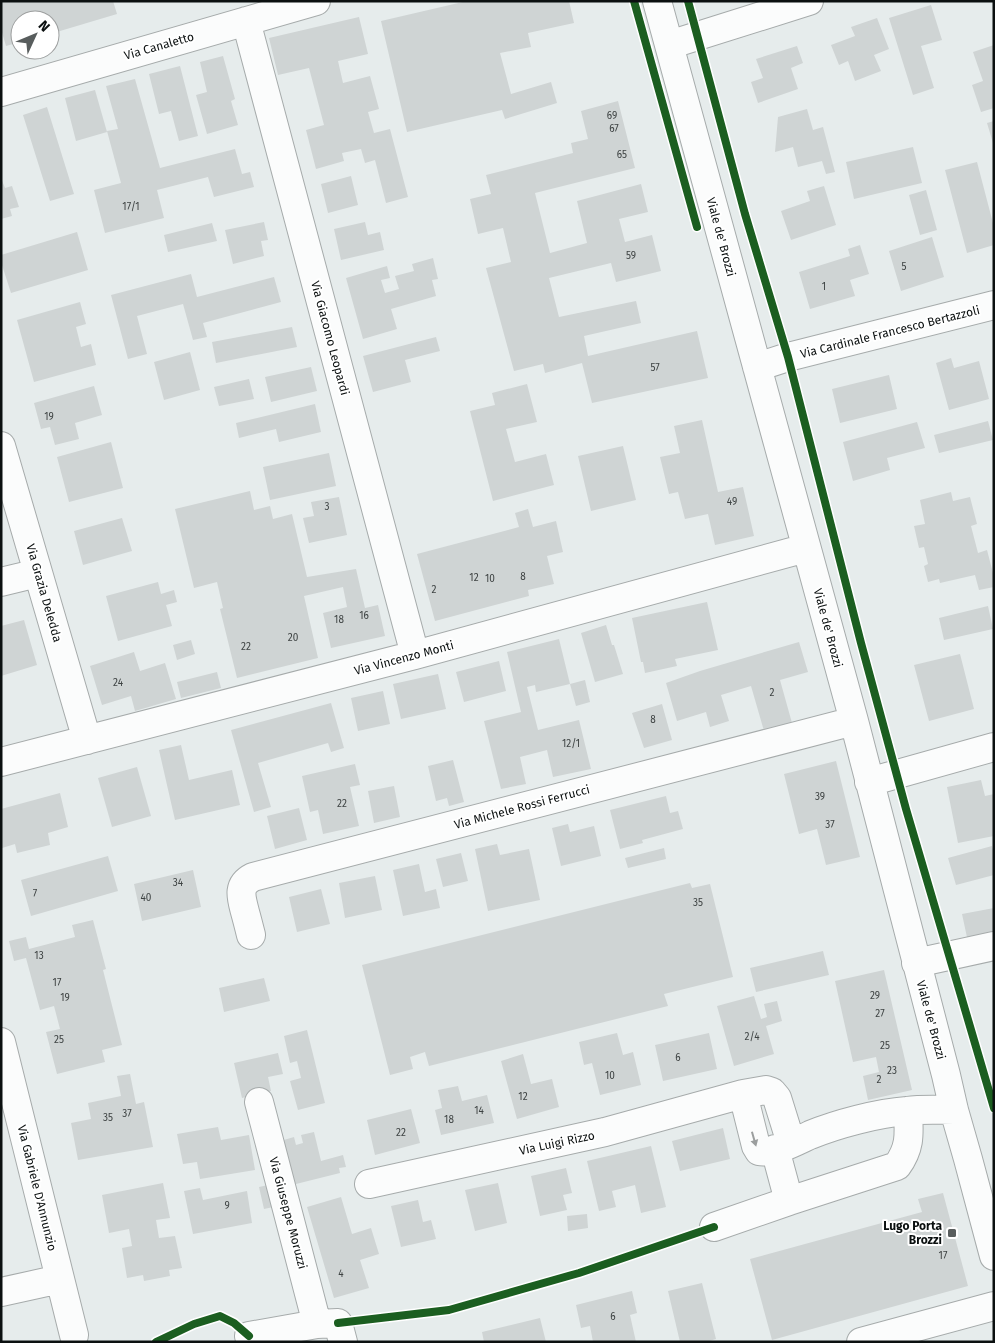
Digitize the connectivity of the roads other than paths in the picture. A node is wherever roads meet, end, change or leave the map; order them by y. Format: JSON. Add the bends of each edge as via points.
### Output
{"nodes":[{"id":1,"x":316,"y":1,"type":"edge"},
{"id":2,"x":657,"y":1,"type":"edge"},
{"id":3,"x":809,"y":1,"type":"edge"},
{"id":4,"x":246,"y":21,"type":"junction"},
{"id":5,"x":669,"y":45,"type":"junction"},
{"id":6,"x":1,"y":92,"type":"edge"},
{"id":7,"x":994,"y":305,"type":"edge"},
{"id":8,"x":757,"y":367,"type":"junction"},
{"id":9,"x":1,"y":446,"type":"edge"},
{"id":10,"x":806,"y":548,"type":"junction"},
{"id":11,"x":38,"y":573,"type":"junction"},
{"id":12,"x":1,"y":582,"type":"edge"},
{"id":13,"x":415,"y":655,"type":"junction"},
{"id":14,"x":854,"y":721,"type":"junction"},
{"id":15,"x":87,"y":740,"type":"junction"},
{"id":16,"x":994,"y":747,"type":"edge"},
{"id":17,"x":1,"y":762,"type":"edge"},
{"id":18,"x":869,"y":782,"type":"junction"},
{"id":19,"x":251,"y":935,"type":"dead end"},
{"id":20,"x":994,"y":946,"type":"edge"},
{"id":21,"x":916,"y":963,"type":"junction"},
{"id":22,"x":1,"y":1042,"type":"edge"},
{"id":23,"x":259,"y":1102,"type":"dead end"},
{"id":24,"x":908,"y":1110,"type":"junction"},
{"id":25,"x":954,"y":1110,"type":"junction"},
{"id":26,"x":783,"y":1146,"type":"junction"},
{"id":27,"x":968,"y":1159,"type":"junction"},
{"id":28,"x":994,"y":1176,"type":"edge"},
{"id":29,"x":370,"y":1184,"type":"dead end"},
{"id":30,"x":789,"y":1201,"type":"junction"},
{"id":31,"x":714,"y":1227,"type":"dead end"},
{"id":32,"x":993,"y":1252,"type":"edge"},
{"id":33,"x":60,"y":1280,"type":"junction"},
{"id":34,"x":1,"y":1292,"type":"edge"},
{"id":35,"x":994,"y":1306,"type":"edge"},
{"id":36,"x":317,"y":1324,"type":"junction"},
{"id":37,"x":74,"y":1335,"type":"dead end"},
{"id":38,"x":248,"y":1336,"type":"dead end"},
{"id":39,"x":342,"y":1342,"type":"edge"},
{"id":40,"x":861,"y":1342,"type":"edge"}],
"edges":[{"from":1,"to":4,"type":"street","name":"Via Canaletto"},
{"from":2,"to":5,"type":"street","name":"Viale de' Brozzi"},
{"from":3,"to":5,"type":"street"},
{"from":4,"to":6,"type":"street","name":"Via Canaletto"},
{"from":4,"to":13,"type":"street","name":"Via Giacomo Leopardi"},
{"from":5,"to":8,"type":"street","name":"Viale de' Brozzi"},
{"from":7,"to":8,"type":"street","name":"Via Cardinale Francesco Bertazzoli"},
{"from":8,"to":10,"type":"street","name":"Viale de' Brozzi"},
{"from":9,"to":11,"type":"street","name":"Via Grazia Deledda"},
{"from":10,"to":13,"type":"street","name":"Via Vincenzo Monti"},
{"from":10,"to":14,"type":"street","name":"Viale de' Brozzi"},
{"from":11,"to":12,"type":"street"},
{"from":11,"to":15,"type":"street","name":"Via Grazia Deledda"},
{"from":13,"to":15,"type":"street","name":"Via Vincenzo Monti"},
{"from":14,"to":18,"type":"street","name":"Viale de' Brozzi"},
{"from":14,"to":19,"type":"street","name":"Via Michele Rossi Ferrucci","via":[[253,876],[242,886],[241,896]]},
{"from":15,"to":17,"type":"street","name":"Via Vincenzo Monti"},
{"from":16,"to":18,"type":"street"},
{"from":18,"to":21,"type":"street","name":"Viale de' Brozzi"},
{"from":20,"to":21,"type":"street"},
{"from":21,"to":25,"type":"street","name":"Viale de' Brozzi"},
{"from":22,"to":33,"type":"street","name":"Via Gabriele D'Annunzio"},
{"from":23,"to":36,"type":"street","name":"Via Giuseppe Moruzzi"},
{"from":24,"to":25,"type":"street"},
{"from":24,"to":26,"type":"street","via":[[851,1122]]},
{"from":24,"to":30,"type":"street","via":[[910,1138],[904,1157],[897,1166]]},
{"from":25,"to":27,"type":"street","name":"Viale de' Brozzi"},
{"from":26,"to":29,"type":"street","name":"Via Luigi Rizzo","via":[[759,1151],[743,1094],[605,1132]]},
{"from":26,"to":30,"type":"street"},
{"from":27,"to":28,"type":"street"},
{"from":27,"to":32,"type":"street","name":"Viale de' Brozzi"},
{"from":30,"to":31,"type":"street"},
{"from":33,"to":34,"type":"street"},
{"from":33,"to":37,"type":"street","name":"Via Gabriele D'Annunzio"},
{"from":35,"to":40,"type":"street"},
{"from":36,"to":38,"type":"street"},
{"from":36,"to":39,"type":"street","via":[[338,1323]]}]}
